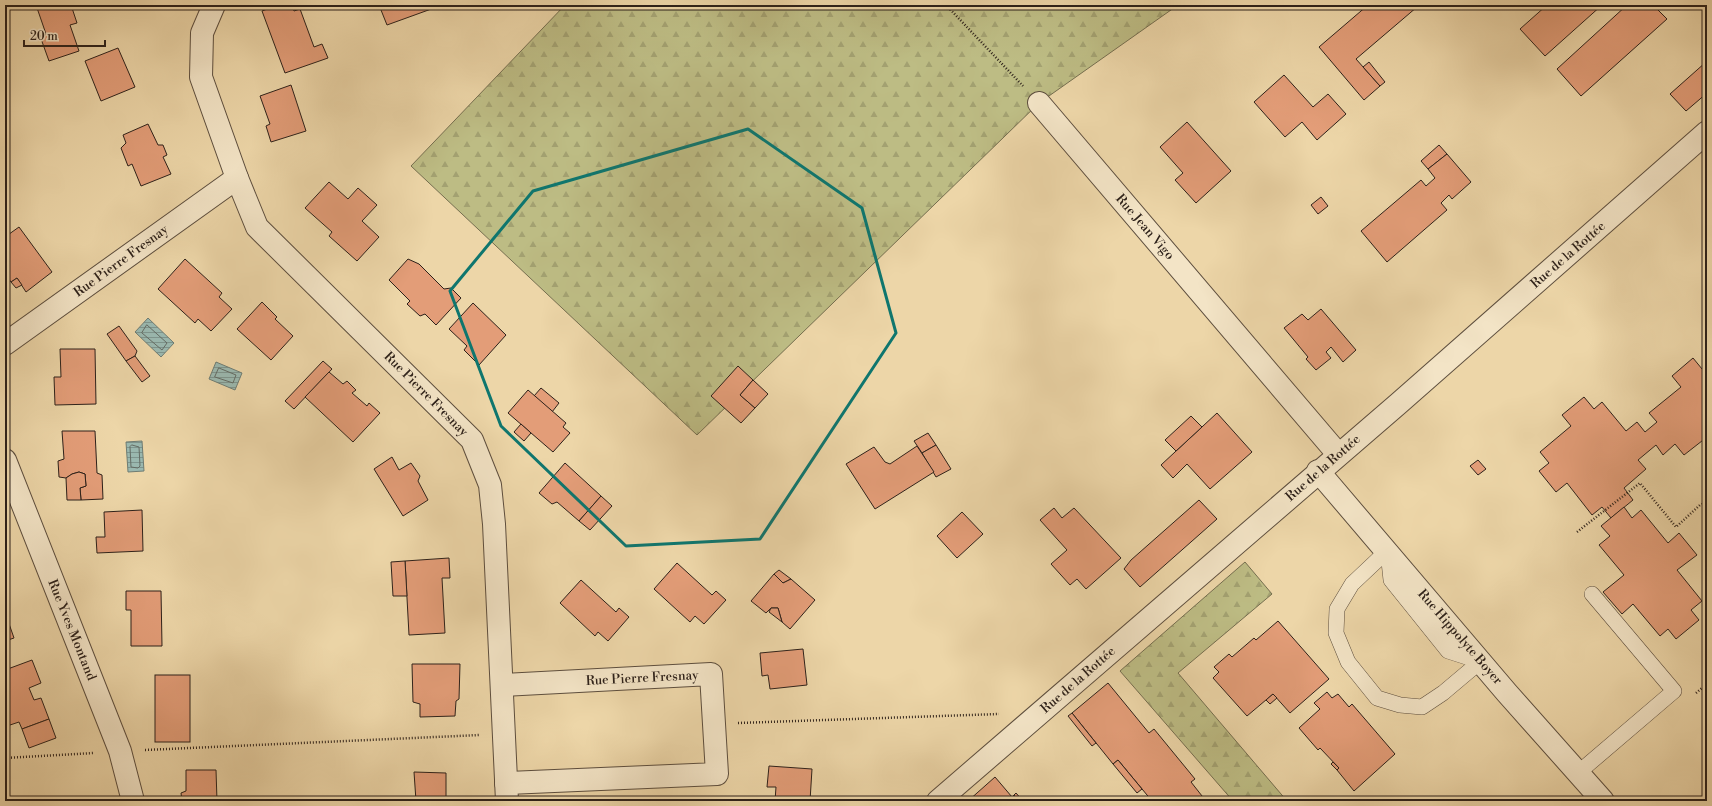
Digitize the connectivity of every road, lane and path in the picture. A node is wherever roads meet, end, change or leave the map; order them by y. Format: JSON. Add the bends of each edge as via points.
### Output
{"nodes":[{"id":1,"x":214,"y":5,"type":"edge"},
{"id":2,"x":946,"y":5,"type":"edge"},
{"id":3,"x":1039,"y":103,"type":"joint"},
{"id":4,"x":1707,"y":132,"type":"edge"},
{"id":5,"x":237,"y":178,"type":"junction"},
{"id":6,"x":5,"y":344,"type":"edge"},
{"id":7,"x":1338,"y":454,"type":"junction"},
{"id":8,"x":5,"y":460,"type":"edge"},
{"id":9,"x":1318,"y":471,"type":"junction"},
{"id":10,"x":1707,"y":502,"type":"edge"},
{"id":11,"x":1577,"y":532,"type":"dead end"},
{"id":12,"x":1387,"y":551,"type":"junction"},
{"id":13,"x":1592,"y":594,"type":"dead end"},
{"id":14,"x":1481,"y":661,"type":"junction"},
{"id":15,"x":502,"y":685,"type":"junction"},
{"id":16,"x":714,"y":723,"type":"junction"},
{"id":17,"x":1023,"y":726,"type":"junction"},
{"id":18,"x":504,"y":734,"type":"junction"},
{"id":19,"x":120,"y":751,"type":"junction"},
{"id":20,"x":5,"y":758,"type":"edge"},
{"id":21,"x":1578,"y":772,"type":"junction"},
{"id":22,"x":507,"y":792,"type":"edge"},
{"id":23,"x":133,"y":801,"type":"edge"},
{"id":24,"x":938,"y":801,"type":"edge"},
{"id":25,"x":1603,"y":801,"type":"edge"}],
"edges":[{"from":1,"to":5,"type":"street","name":"Rue Pierre Fresnay","via":[[202,33],[201,77]]},
{"from":2,"to":3,"type":"path"},
{"from":3,"to":7,"type":"street","name":"Rue Jean Vigo"},
{"from":4,"to":7,"type":"street","name":"Rue de la Rottée"},
{"from":5,"to":6,"type":"street","name":"Rue Pierre Fresnay"},
{"from":5,"to":15,"type":"street","name":"Rue Pierre Fresnay","via":[[257,227],[472,440],[490,485]]},
{"from":7,"to":9,"type":"street","name":"Rue de la Rottée"},
{"from":8,"to":19,"type":"street","name":"Rue Yves Montand"},
{"from":9,"to":12,"type":"street","name":"Rue Hippolyte Boyer"},
{"from":9,"to":17,"type":"street","name":"Rue de la Rottée"},
{"from":10,"to":11,"type":"path","via":[[1676,526],[1640,483]]},
{"from":12,"to":14,"type":"street","name":"Rue Hippolyte Boyer"},
{"from":12,"to":14,"type":"lane","via":[[1352,584],[1337,609],[1336,633],[1348,662],[1377,698],[1400,705],[1422,706],[1443,693]]},
{"from":13,"to":21,"type":"lane","via":[[1674,691]]},
{"from":14,"to":21,"type":"street","name":"Rue Hippolyte Boyer"},
{"from":15,"to":16,"type":"street","name":"Rue Pierre Fresnay","via":[[711,674]]},
{"from":15,"to":18,"type":"street","name":"Rue Pierre Fresnay"},
{"from":16,"to":17,"type":"path","via":[[1006,714]]},
{"from":16,"to":22,"type":"street","name":"Rue Pierre Fresnay","via":[[717,774]]},
{"from":17,"to":24,"type":"street","name":"Rue de la Rottée"},
{"from":18,"to":19,"type":"path"},
{"from":18,"to":22,"type":"street","name":"Rue Pierre Fresnay"},
{"from":19,"to":20,"type":"path"},
{"from":19,"to":23,"type":"street","name":"Rue Yves Montand"},
{"from":21,"to":25,"type":"street","name":"Rue Hippolyte Boyer"}]}
